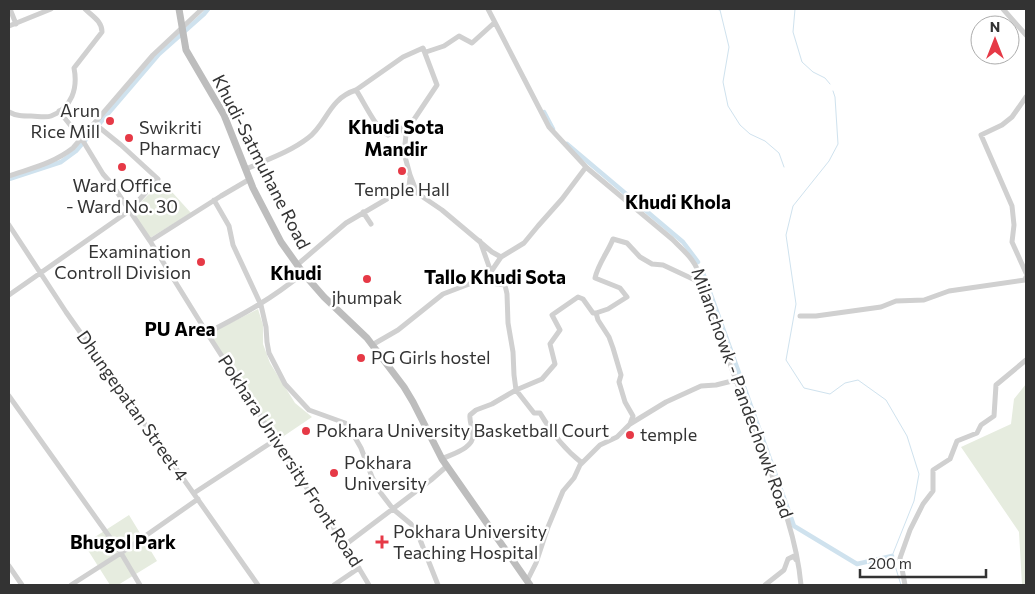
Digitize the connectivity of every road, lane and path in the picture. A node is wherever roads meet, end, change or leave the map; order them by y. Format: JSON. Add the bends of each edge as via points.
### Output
{"nodes":[{"id":1,"x":10,"y":9,"type":"edge"},
{"id":2,"x":51,"y":9,"type":"edge"},
{"id":3,"x":85,"y":9,"type":"edge"},
{"id":4,"x":179,"y":9,"type":"edge"},
{"id":5,"x":202,"y":9,"type":"edge"},
{"id":6,"x":488,"y":9,"type":"edge"},
{"id":7,"x":1003,"y":9,"type":"edge"},
{"id":8,"x":494,"y":23,"type":"junction"},
{"id":9,"x":16,"y":24,"type":"junction"},
{"id":10,"x":9,"y":26,"type":"edge"},
{"id":11,"x":183,"y":32,"type":"junction"},
{"id":12,"x":1026,"y":35,"type":"edge"},
{"id":13,"x":428,"y":51,"type":"junction"},
{"id":14,"x":356,"y":90,"type":"junction"},
{"id":15,"x":1026,"y":97,"type":"edge"},
{"id":16,"x":59,"y":111,"type":"junction"},
{"id":17,"x":9,"y":112,"type":"edge"},
{"id":18,"x":410,"y":124,"type":"junction"},
{"id":19,"x":401,"y":128,"type":"junction"},
{"id":20,"x":88,"y":130,"type":"junction"},
{"id":21,"x":406,"y":135,"type":"junction"},
{"id":22,"x":81,"y":138,"type":"junction"},
{"id":23,"x":586,"y":167,"type":"junction"},
{"id":24,"x":246,"y":169,"type":"junction"},
{"id":25,"x":410,"y":175,"type":"junction"},
{"id":26,"x":9,"y":176,"type":"edge"},
{"id":27,"x":250,"y":179,"type":"junction"},
{"id":28,"x":409,"y":186,"type":"junction"},
{"id":29,"x":415,"y":189,"type":"junction"},
{"id":30,"x":214,"y":200,"type":"junction"},
{"id":31,"x":129,"y":211,"type":"junction"},
{"id":32,"x":363,"y":212,"type":"junction"},
{"id":33,"x":371,"y":224,"type":"dead end"},
{"id":34,"x":9,"y":225,"type":"edge"},
{"id":35,"x":150,"y":241,"type":"junction"},
{"id":36,"x":480,"y":241,"type":"junction"},
{"id":37,"x":501,"y":257,"type":"junction"},
{"id":38,"x":297,"y":265,"type":"junction"},
{"id":39,"x":491,"y":272,"type":"junction"},
{"id":40,"x":40,"y":273,"type":"junction"},
{"id":41,"x":303,"y":273,"type":"junction"},
{"id":42,"x":1026,"y":273,"type":"edge"},
{"id":43,"x":1026,"y":277,"type":"edge"},
{"id":44,"x":700,"y":279,"type":"junction"},
{"id":45,"x":484,"y":282,"type":"junction"},
{"id":46,"x":9,"y":295,"type":"edge"},
{"id":47,"x":261,"y":305,"type":"junction"},
{"id":48,"x":596,"y":313,"type":"junction"},
{"id":49,"x":800,"y":316,"type":"dead end"},
{"id":50,"x":206,"y":333,"type":"junction"},
{"id":51,"x":372,"y":345,"type":"junction"},
{"id":52,"x":1026,"y":360,"type":"edge"},
{"id":53,"x":736,"y":380,"type":"junction"},
{"id":54,"x":516,"y":390,"type":"junction"},
{"id":55,"x":9,"y":396,"type":"edge"},
{"id":56,"x":630,"y":424,"type":"junction"},
{"id":57,"x":275,"y":440,"type":"junction"},
{"id":58,"x":442,"y":459,"type":"junction"},
{"id":59,"x":582,"y":463,"type":"junction"},
{"id":60,"x":447,"y":466,"type":"junction"},
{"id":61,"x":194,"y":493,"type":"junction"},
{"id":62,"x":198,"y":499,"type":"junction"},
{"id":63,"x":393,"y":509,"type":"junction"},
{"id":64,"x":345,"y":545,"type":"junction"},
{"id":65,"x":121,"y":553,"type":"junction"},
{"id":66,"x":9,"y":566,"type":"edge"},
{"id":67,"x":799,"y":567,"type":"junction"},
{"id":68,"x":360,"y":568,"type":"junction"},
{"id":69,"x":528,"y":583,"type":"edge"},
{"id":70,"x":22,"y":585,"type":"edge"},
{"id":71,"x":71,"y":585,"type":"edge"},
{"id":72,"x":140,"y":585,"type":"edge"},
{"id":73,"x":258,"y":585,"type":"edge"},
{"id":74,"x":334,"y":585,"type":"edge"},
{"id":75,"x":370,"y":585,"type":"edge"},
{"id":76,"x":438,"y":585,"type":"edge"},
{"id":77,"x":765,"y":585,"type":"edge"},
{"id":78,"x":801,"y":585,"type":"edge"},
{"id":79,"x":905,"y":585,"type":"edge"}],
"edges":[{"from":1,"to":9,"type":"street"},
{"from":2,"to":9,"type":"street"},
{"from":3,"to":16,"type":"street","via":[[99,22],[102,32],[74,68],[75,90]]},
{"from":4,"to":11,"type":"main road","name":"Khudi-Satmuhane Road"},
{"from":5,"to":11,"type":"street"},
{"from":6,"to":8,"type":"street","name":"Milanchowk - Pandechowk Road"},
{"from":7,"to":12,"type":"street"},
{"from":8,"to":13,"type":"street","via":[[472,43],[459,36]]},
{"from":8,"to":23,"type":"street","name":"Milanchowk - Pandechowk Road","via":[[549,127]]},
{"from":9,"to":10,"type":"street"},
{"from":11,"to":20,"type":"street","via":[[153,56]]},
{"from":11,"to":24,"type":"main road","name":"Khudi-Satmuhane Road","via":[[186,50],[224,115]]},
{"from":13,"to":14,"type":"street","via":[[421,48],[402,57]]},
{"from":13,"to":18,"type":"street","via":[[437,86]]},
{"from":14,"to":19,"type":"street","via":[[385,134]]},
{"from":14,"to":24,"type":"street","via":[[341,97],[310,137]]},
{"from":15,"to":42,"type":"street","via":[[1012,117],[981,135],[1012,206],[1012,242]]},
{"from":16,"to":17,"type":"street","via":[[50,116],[16,116]]},
{"from":16,"to":22,"type":"street","name":"Pokhara University Front Road"},
{"from":18,"to":19,"type":"street"},
{"from":18,"to":21,"type":"street"},
{"from":19,"to":21,"type":"street"},
{"from":20,"to":22,"type":"street"},
{"from":20,"to":31,"type":"street","via":[[95,135],[100,128],[158,179]]},
{"from":21,"to":25,"type":"street","via":[[404,153]]},
{"from":22,"to":26,"type":"street","via":[[62,157]]},
{"from":22,"to":31,"type":"street","name":"Pokhara University Front Road"},
{"from":23,"to":37,"type":"street","via":[[524,243]]},
{"from":23,"to":44,"type":"street","name":"Milanchowk - Pandechowk Road","via":[[683,250],[699,269]]},
{"from":24,"to":27,"type":"main road","name":"Khudi-Satmuhane Road"},
{"from":25,"to":28,"type":"street"},
{"from":25,"to":29,"type":"street"},
{"from":27,"to":30,"type":"street"},
{"from":27,"to":38,"type":"main road","name":"Khudi-Satmuhane Road","via":[[281,242]]},
{"from":28,"to":29,"type":"street"},
{"from":28,"to":32,"type":"street"},
{"from":29,"to":36,"type":"street","via":[[417,194]]},
{"from":30,"to":35,"type":"street"},
{"from":30,"to":47,"type":"street","via":[[229,226],[233,245]]},
{"from":31,"to":35,"type":"street","name":"Pokhara University Front Road"},
{"from":31,"to":40,"type":"street"},
{"from":32,"to":33,"type":"street"},
{"from":32,"to":38,"type":"street"},
{"from":34,"to":40,"type":"street","name":"Dhungepatan Street 4"},
{"from":35,"to":50,"type":"street","name":"Pokhara University Front Road"},
{"from":36,"to":37,"type":"street"},
{"from":36,"to":39,"type":"street"},
{"from":37,"to":39,"type":"street"},
{"from":38,"to":41,"type":"main road","name":"Khudi-Satmuhane Road"},
{"from":39,"to":45,"type":"street"},
{"from":40,"to":46,"type":"street"},
{"from":40,"to":61,"type":"street","name":"Dhungepatan Street 4"},
{"from":41,"to":47,"type":"street"},
{"from":41,"to":51,"type":"main road","name":"Khudi-Satmuhane Road"},
{"from":43,"to":49,"type":"street","via":[[1025,280],[949,291],[924,300],[896,301],[881,307]]},
{"from":44,"to":48,"type":"street","via":[[652,264],[627,243],[613,239],[595,278],[620,288],[627,297]]},
{"from":44,"to":53,"type":"street","name":"Milanchowk - Pandechowk Road"},
{"from":45,"to":51,"type":"street","via":[[477,281],[443,294],[398,330]]},
{"from":45,"to":54,"type":"street","via":[[504,285],[507,294]]},
{"from":47,"to":50,"type":"street"},
{"from":47,"to":63,"type":"street","via":[[266,342],[285,384],[309,410],[345,424],[361,448],[380,492]]},
{"from":48,"to":54,"type":"street","via":[[578,297],[552,315],[560,330],[550,344],[555,364],[542,379]]},
{"from":48,"to":56,"type":"street","via":[[618,363],[619,382],[633,416]]},
{"from":50,"to":57,"type":"street","name":"Pokhara University Front Road"},
{"from":51,"to":58,"type":"main road","name":"Khudi-Satmuhane Road","via":[[413,402]]},
{"from":52,"to":79,"type":"street","via":[[996,385],[994,416],[980,425],[977,433],[957,440],[950,459],[933,470],[934,491],[923,504],[900,558]]},
{"from":53,"to":56,"type":"street","via":[[702,386],[666,402]]},
{"from":53,"to":67,"type":"street","name":"Milanchowk - Pandechowk Road","via":[[791,526]]},
{"from":54,"to":58,"type":"street","via":[[470,415],[473,437],[470,444]]},
{"from":54,"to":59,"type":"street","via":[[534,413],[540,412],[548,427]]},
{"from":55,"to":65,"type":"street"},
{"from":56,"to":59,"type":"street","via":[[617,437],[600,445]]},
{"from":57,"to":61,"type":"street"},
{"from":57,"to":64,"type":"street","name":"Pokhara University Front Road"},
{"from":58,"to":60,"type":"main road","name":"Khudi-Satmuhane Road"},
{"from":59,"to":69,"type":"street","via":[[563,491]]},
{"from":60,"to":63,"type":"street"},
{"from":60,"to":69,"type":"main road","name":"Khudi-Satmuhane Road"},
{"from":61,"to":62,"type":"street","name":"Dhungepatan Street 4"},
{"from":62,"to":65,"type":"street"},
{"from":62,"to":73,"type":"street","name":"Dhungepatan Street 4"},
{"from":63,"to":64,"type":"street"},
{"from":63,"to":76,"type":"street","via":[[411,524],[419,537]]},
{"from":64,"to":68,"type":"street","name":"Pokhara University Front Road"},
{"from":65,"to":71,"type":"street"},
{"from":65,"to":72,"type":"street"},
{"from":66,"to":70,"type":"street"},
{"from":67,"to":77,"type":"street","via":[[794,556],[788,559],[784,570]]},
{"from":67,"to":78,"type":"street","name":"Milanchowk - Pandechowk Road"},
{"from":68,"to":74,"type":"street"},
{"from":68,"to":75,"type":"street","name":"Pokhara University Front Road"}]}
